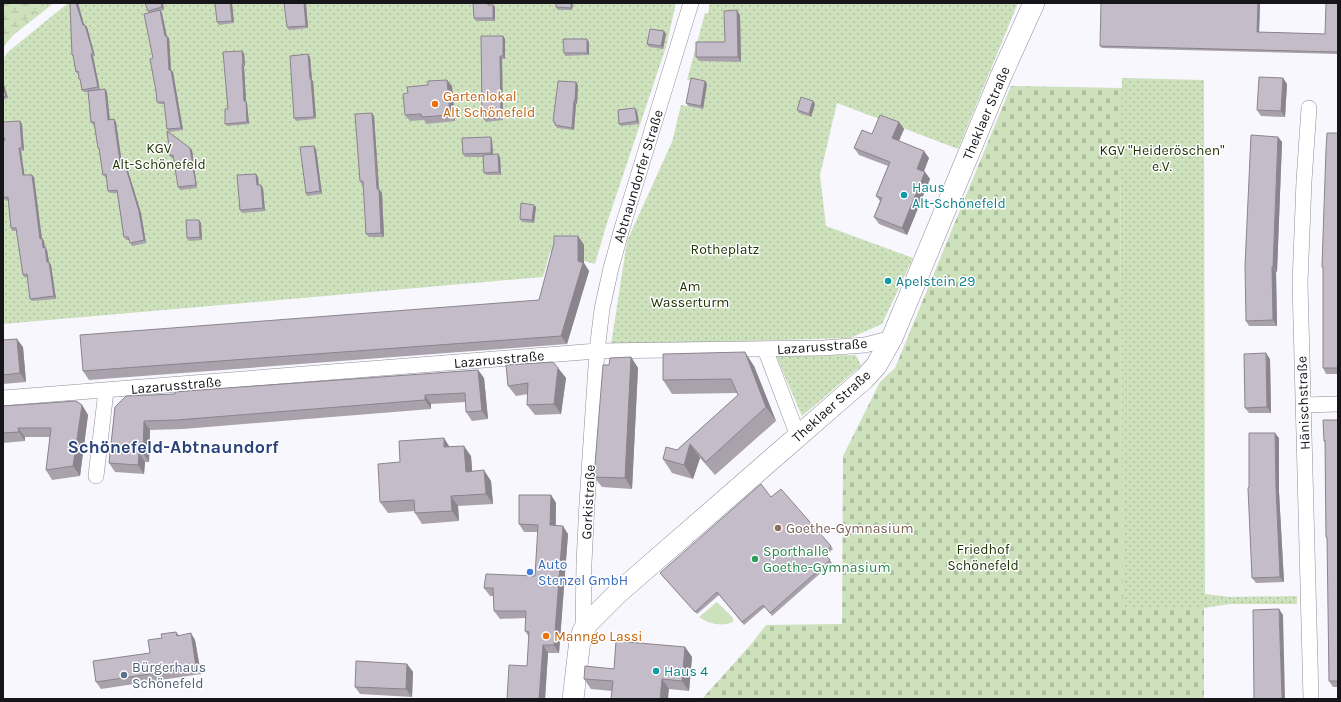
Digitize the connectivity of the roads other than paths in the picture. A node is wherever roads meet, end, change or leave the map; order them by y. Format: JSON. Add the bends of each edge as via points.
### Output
{"nodes":[{"id":1,"x":691,"y":3,"type":"edge"},
{"id":2,"x":1034,"y":3,"type":"edge"},
{"id":3,"x":1309,"y":108,"type":"dead end"},
{"id":4,"x":892,"y":338,"type":"junction"},
{"id":5,"x":765,"y":349,"type":"junction"},
{"id":6,"x":597,"y":351,"type":"junction"},
{"id":7,"x":106,"y":391,"type":"junction"},
{"id":8,"x":3,"y":398,"type":"edge"},
{"id":9,"x":1338,"y":404,"type":"edge"},
{"id":10,"x":1304,"y":405,"type":"junction"},
{"id":11,"x":798,"y":436,"type":"junction"},
{"id":12,"x":96,"y":476,"type":"dead end"},
{"id":13,"x":583,"y":631,"type":"junction"},
{"id":14,"x":573,"y":699,"type":"edge"},
{"id":15,"x":1311,"y":699,"type":"edge"}],
"edges":[{"from":1,"to":6,"type":"street","name":"Abtnaundorfer Straße","via":[[611,268],[602,309]]},
{"from":2,"to":4,"type":"main road","name":"Theklaer Straße"},
{"from":3,"to":10,"type":"street","name":"Hänischstraße","via":[[1300,283]]},
{"from":4,"to":5,"type":"street","name":"Lazarusstraße","via":[[865,345]]},
{"from":4,"to":11,"type":"main road","name":"Theklaer Straße","via":[[876,366],[865,378]]},
{"from":5,"to":6,"type":"street","name":"Lazarusstraße"},
{"from":5,"to":11,"type":"street"},
{"from":6,"to":7,"type":"street","name":"Lazarusstraße"},
{"from":6,"to":13,"type":"street","name":"Gorkistraße","via":[[584,563]]},
{"from":7,"to":8,"type":"street","name":"Lazarusstraße"},
{"from":7,"to":12,"type":"street"},
{"from":9,"to":10,"type":"street"},
{"from":10,"to":15,"type":"street","name":"Hänischstraße"},
{"from":11,"to":13,"type":"main road","name":"Theklaer Straße","via":[[618,594],[592,618]]},
{"from":13,"to":14,"type":"main road","name":"Gorkistraße","via":[[578,651]]}]}
